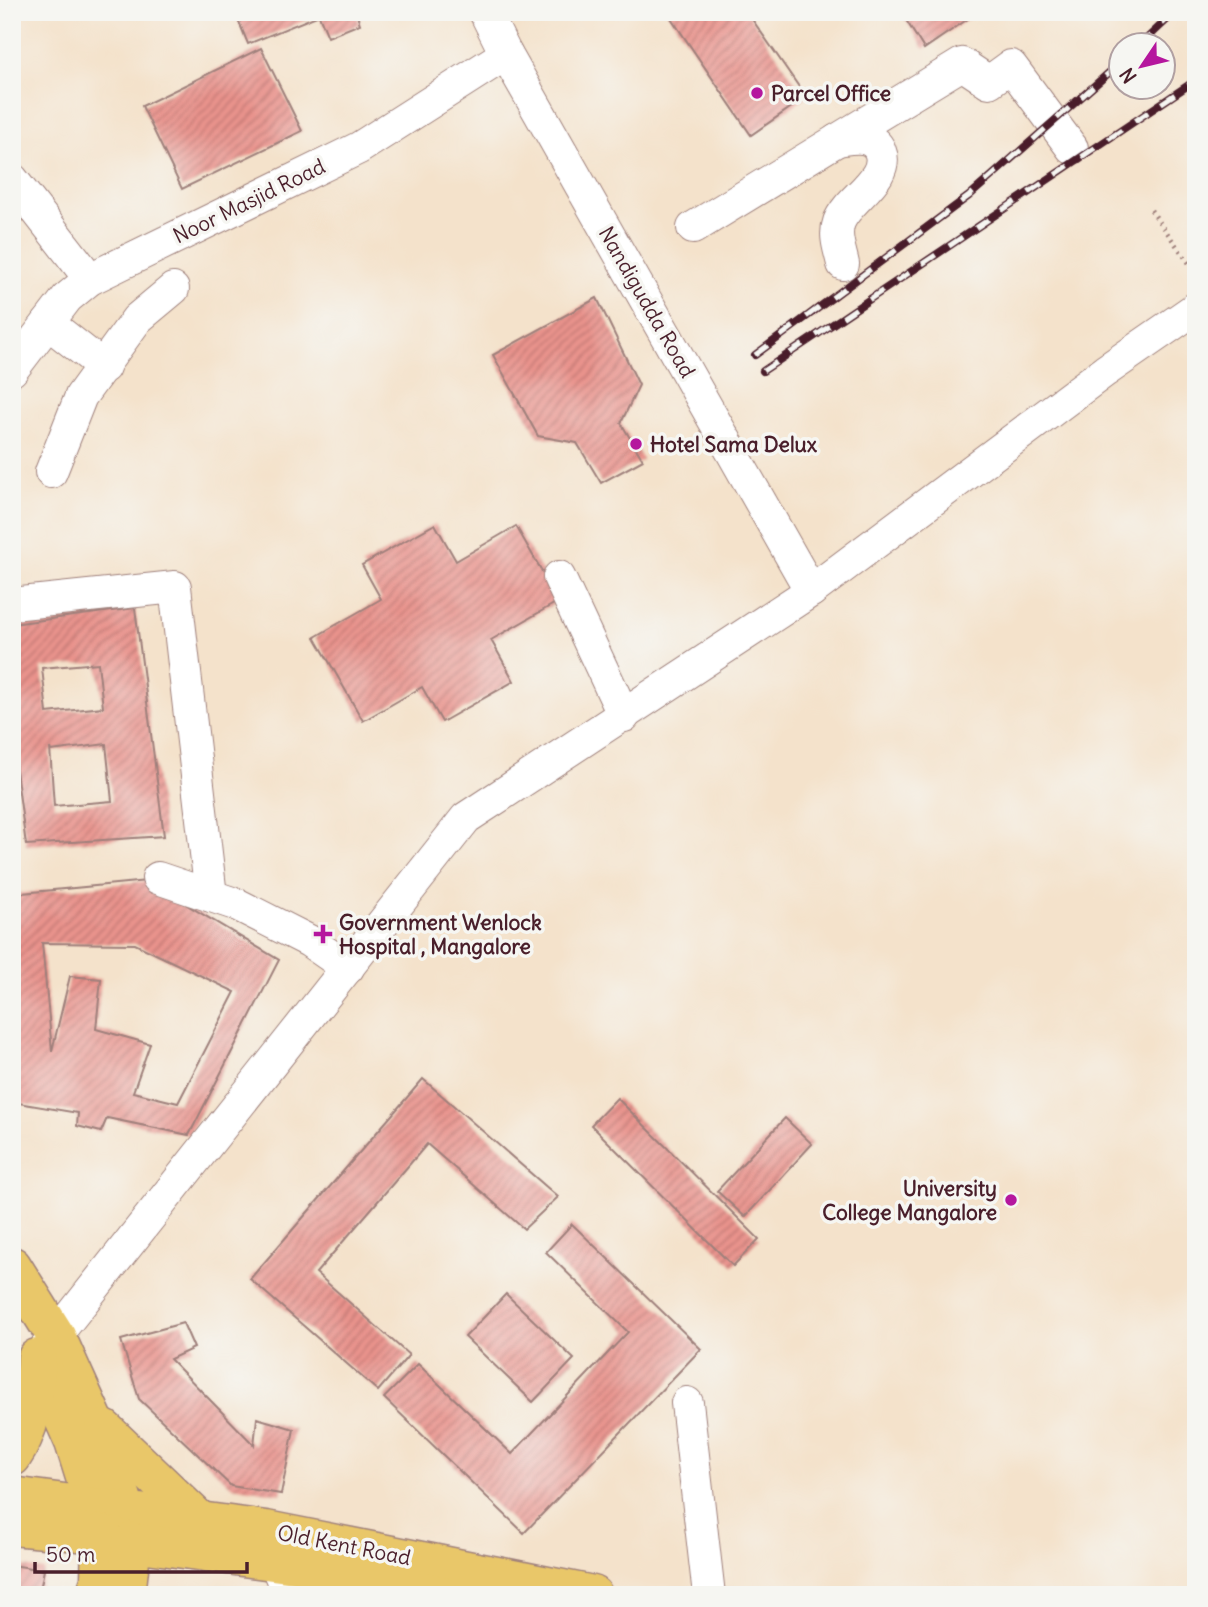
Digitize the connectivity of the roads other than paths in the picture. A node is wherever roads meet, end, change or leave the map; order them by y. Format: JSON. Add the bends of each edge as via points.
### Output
{"nodes":[{"id":1,"x":485,"y":12,"type":"edge"},
{"id":2,"x":506,"y":54,"type":"junction"},
{"id":3,"x":837,"y":140,"type":"junction"},
{"id":4,"x":1072,"y":148,"type":"dead end"},
{"id":5,"x":12,"y":179,"type":"edge"},
{"id":6,"x":693,"y":229,"type":"dead end"},
{"id":7,"x":843,"y":264,"type":"dead end"},
{"id":8,"x":90,"y":279,"type":"junction"},
{"id":9,"x":173,"y":289,"type":"dead end"},
{"id":10,"x":1196,"y":308,"type":"edge"},
{"id":11,"x":48,"y":323,"type":"junction"},
{"id":12,"x":104,"y":367,"type":"junction"},
{"id":13,"x":12,"y":370,"type":"edge"},
{"id":14,"x":51,"y":472,"type":"dead end"},
{"id":15,"x":559,"y":577,"type":"dead end"},
{"id":16,"x":811,"y":591,"type":"junction"},
{"id":17,"x":12,"y":604,"type":"edge"},
{"id":18,"x":624,"y":716,"type":"junction"},
{"id":19,"x":158,"y":878,"type":"dead end"},
{"id":20,"x":211,"y":896,"type":"junction"},
{"id":21,"x":348,"y":968,"type":"junction"},
{"id":22,"x":12,"y":1266,"type":"edge"},
{"id":23,"x":12,"y":1316,"type":"edge"},
{"id":24,"x":46,"y":1347,"type":"junction"},
{"id":25,"x":687,"y":1403,"type":"dead end"},
{"id":26,"x":93,"y":1417,"type":"junction"},
{"id":27,"x":12,"y":1457,"type":"edge"},
{"id":28,"x":12,"y":1496,"type":"edge"},
{"id":29,"x":200,"y":1521,"type":"junction"},
{"id":30,"x":113,"y":1524,"type":"junction"},
{"id":31,"x":12,"y":1526,"type":"edge"},
{"id":32,"x":274,"y":1560,"type":"junction"},
{"id":33,"x":95,"y":1595,"type":"edge"},
{"id":34,"x":126,"y":1595,"type":"edge"},
{"id":35,"x":289,"y":1595,"type":"edge"},
{"id":36,"x":440,"y":1595,"type":"edge"},
{"id":37,"x":593,"y":1595,"type":"edge"},
{"id":38,"x":709,"y":1595,"type":"edge"}],
"edges":[{"from":1,"to":2,"type":"street","name":"Nandigudda Road"},
{"from":2,"to":8,"type":"street","name":"Noor Masjid Road","via":[[359,148]]},
{"from":2,"to":16,"type":"street","name":"Nandigudda Road"},
{"from":3,"to":4,"type":"street","via":[[962,64],[989,82],[1011,66]]},
{"from":3,"to":6,"type":"street"},
{"from":3,"to":7,"type":"street","via":[[870,139],[878,146],[883,162],[839,222]]},
{"from":5,"to":8,"type":"street"},
{"from":8,"to":11,"type":"street","name":"Noor Masjid Road","via":[[67,298]]},
{"from":9,"to":12,"type":"street","via":[[137,318]]},
{"from":10,"to":16,"type":"street"},
{"from":11,"to":12,"type":"street"},
{"from":11,"to":13,"type":"street","name":"Noor Masjid Road"},
{"from":12,"to":14,"type":"street","via":[[81,396]]},
{"from":15,"to":18,"type":"street"},
{"from":16,"to":18,"type":"street"},
{"from":17,"to":20,"type":"street","via":[[175,587]]},
{"from":18,"to":21,"type":"street","via":[[466,818]]},
{"from":19,"to":20,"type":"street"},
{"from":20,"to":21,"type":"street","via":[[309,942]]},
{"from":21,"to":24,"type":"street"},
{"from":22,"to":24,"type":"main road"},
{"from":23,"to":24,"type":"main road"},
{"from":24,"to":26,"type":"main road"},
{"from":24,"to":27,"type":"main road","via":[[32,1416]]},
{"from":24,"to":30,"type":"main road","via":[[74,1442]]},
{"from":25,"to":38,"type":"street"},
{"from":26,"to":29,"type":"main road"},
{"from":26,"to":30,"type":"main road"},
{"from":28,"to":30,"type":"main road"},
{"from":29,"to":30,"type":"main road","name":"Old Kent Road"},
{"from":29,"to":37,"type":"main road","name":"Old Kent Road"},
{"from":30,"to":31,"type":"main road"},
{"from":30,"to":32,"type":"main road"},
{"from":30,"to":33,"type":"main road"},
{"from":30,"to":34,"type":"main road"},
{"from":32,"to":35,"type":"street"},
{"from":32,"to":36,"type":"main road","via":[[354,1572]]}]}
